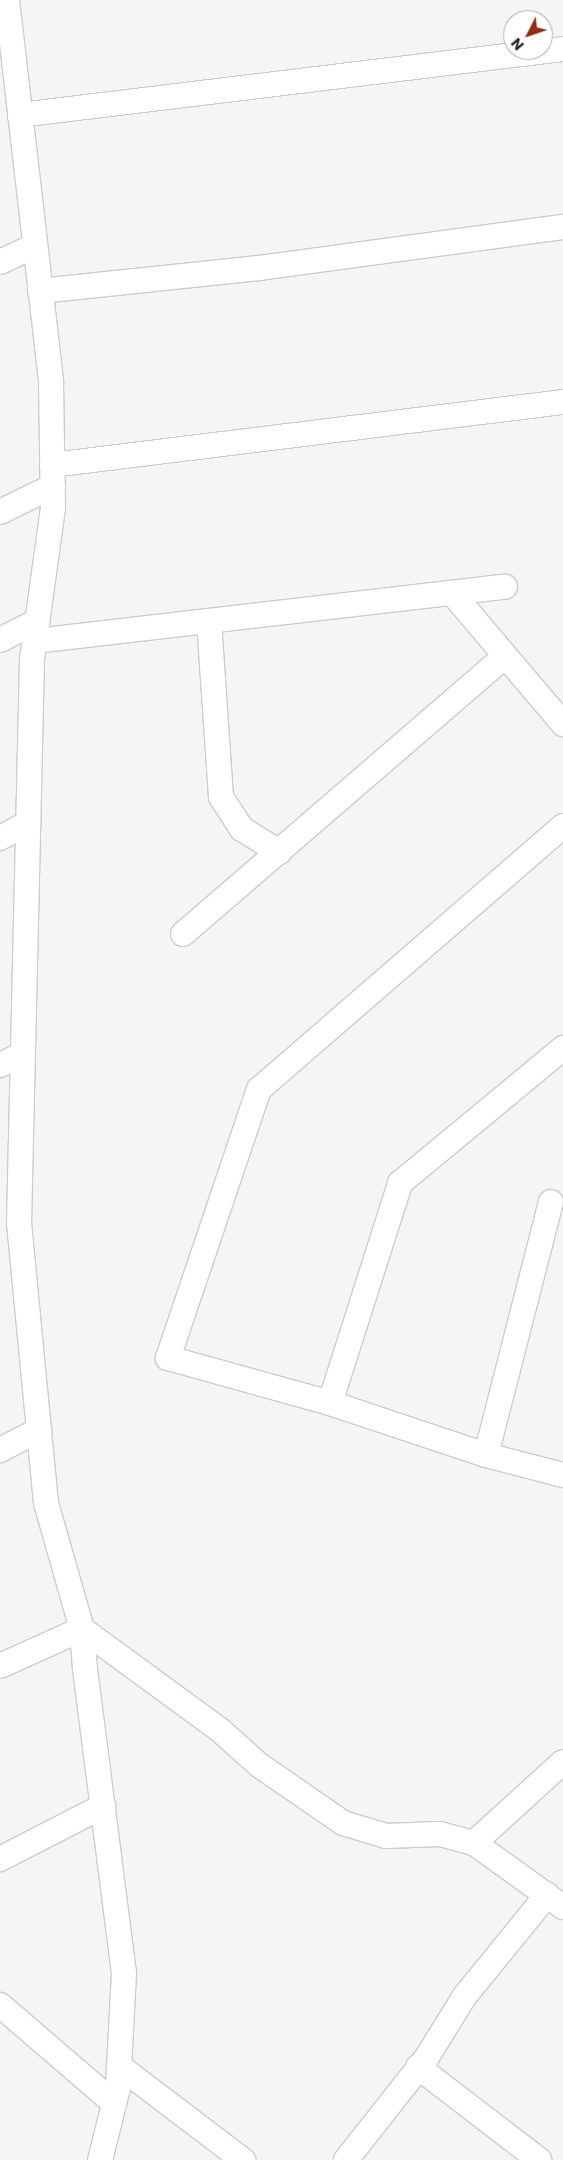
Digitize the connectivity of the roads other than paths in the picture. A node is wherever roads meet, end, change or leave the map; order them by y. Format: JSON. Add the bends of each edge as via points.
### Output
{"nodes":[{"id":1,"x":7,"y":0,"type":"edge"},
{"id":2,"x":563,"y":50,"type":"edge"},
{"id":3,"x":20,"y":115,"type":"junction"},
{"id":4,"x":563,"y":227,"type":"edge"},
{"id":5,"x":35,"y":246,"type":"junction"},
{"id":6,"x":0,"y":262,"type":"edge"},
{"id":7,"x":40,"y":290,"type":"junction"},
{"id":8,"x":563,"y":402,"type":"edge"},
{"id":9,"x":53,"y":476,"type":"junction"},
{"id":10,"x":0,"y":512,"type":"edge"},
{"id":11,"x":505,"y":587,"type":"dead end"},
{"id":12,"x":452,"y":593,"type":"junction"},
{"id":13,"x":209,"y":621,"type":"junction"},
{"id":14,"x":36,"y":631,"type":"junction"},
{"id":15,"x":0,"y":640,"type":"edge"},
{"id":16,"x":505,"y":656,"type":"junction"},
{"id":17,"x":563,"y":724,"type":"edge"},
{"id":18,"x":28,"y":823,"type":"junction"},
{"id":19,"x":563,"y":826,"type":"edge"},
{"id":20,"x":0,"y":838,"type":"edge"},
{"id":21,"x":279,"y":852,"type":"junction"},
{"id":22,"x":183,"y":934,"type":"dead end"},
{"id":23,"x":563,"y":1048,"type":"edge"},
{"id":24,"x":23,"y":1054,"type":"junction"},
{"id":25,"x":0,"y":1065,"type":"edge"},
{"id":26,"x":551,"y":1202,"type":"dead end"},
{"id":27,"x":10,"y":1227,"type":"edge"},
{"id":28,"x":330,"y":1403,"type":"junction"},
{"id":29,"x":39,"y":1430,"type":"junction"},
{"id":30,"x":0,"y":1450,"type":"edge"},
{"id":31,"x":486,"y":1455,"type":"junction"},
{"id":32,"x":563,"y":1475,"type":"edge"},
{"id":33,"x":82,"y":1629,"type":"junction"},
{"id":34,"x":0,"y":1666,"type":"edge"},
{"id":35,"x":563,"y":1762,"type":"edge"},
{"id":36,"x":104,"y":1806,"type":"junction"},
{"id":37,"x":474,"y":1843,"type":"junction"},
{"id":38,"x":0,"y":1859,"type":"edge"},
{"id":39,"x":555,"y":1901,"type":"edge"},
{"id":40,"x":0,"y":2005,"type":"edge"},
{"id":41,"x":119,"y":2066,"type":"junction"},
{"id":42,"x":418,"y":2068,"type":"junction"},
{"id":43,"x":114,"y":2103,"type":"junction"},
{"id":44,"x":100,"y":2160,"type":"edge"},
{"id":45,"x":243,"y":2160,"type":"edge"},
{"id":46,"x":346,"y":2160,"type":"edge"},
{"id":47,"x":539,"y":2160,"type":"edge"}],
"edges":[{"from":1,"to":3,"type":"street"},
{"from":2,"to":3,"type":"street"},
{"from":3,"to":5,"type":"street"},
{"from":4,"to":7,"type":"street","via":[[259,268]]},
{"from":5,"to":6,"type":"street"},
{"from":5,"to":7,"type":"street"},
{"from":7,"to":9,"type":"street","via":[[51,382]]},
{"from":8,"to":9,"type":"street"},
{"from":9,"to":10,"type":"street"},
{"from":9,"to":14,"type":"street","via":[[54,508]]},
{"from":11,"to":12,"type":"street"},
{"from":12,"to":13,"type":"street"},
{"from":12,"to":16,"type":"street"},
{"from":13,"to":14,"type":"street"},
{"from":13,"to":21,"type":"street","via":[[221,797],[242,829]]},
{"from":14,"to":15,"type":"street"},
{"from":14,"to":18,"type":"street","via":[[32,660]]},
{"from":16,"to":17,"type":"street"},
{"from":16,"to":21,"type":"street"},
{"from":18,"to":20,"type":"street"},
{"from":18,"to":24,"type":"street"},
{"from":19,"to":28,"type":"street","via":[[260,1089],[168,1358]]},
{"from":21,"to":22,"type":"street"},
{"from":23,"to":28,"type":"street","via":[[400,1183]]},
{"from":24,"to":25,"type":"street"},
{"from":24,"to":27,"type":"street"},
{"from":26,"to":31,"type":"street"},
{"from":27,"to":29,"type":"street"},
{"from":28,"to":31,"type":"street"},
{"from":29,"to":30,"type":"street"},
{"from":29,"to":33,"type":"street","via":[[46,1503]]},
{"from":31,"to":32,"type":"street"},
{"from":33,"to":34,"type":"street"},
{"from":33,"to":36,"type":"street"},
{"from":33,"to":37,"type":"street","via":[[220,1730],[259,1765],[343,1823],[386,1836],[440,1834]]},
{"from":35,"to":37,"type":"street"},
{"from":36,"to":38,"type":"street"},
{"from":36,"to":41,"type":"street","via":[[124,1973]]},
{"from":37,"to":39,"type":"street"},
{"from":39,"to":42,"type":"street","via":[[464,1996]]},
{"from":40,"to":43,"type":"street"},
{"from":41,"to":43,"type":"street"},
{"from":41,"to":45,"type":"street"},
{"from":42,"to":46,"type":"street"},
{"from":42,"to":47,"type":"street"},
{"from":43,"to":44,"type":"street"}]}
